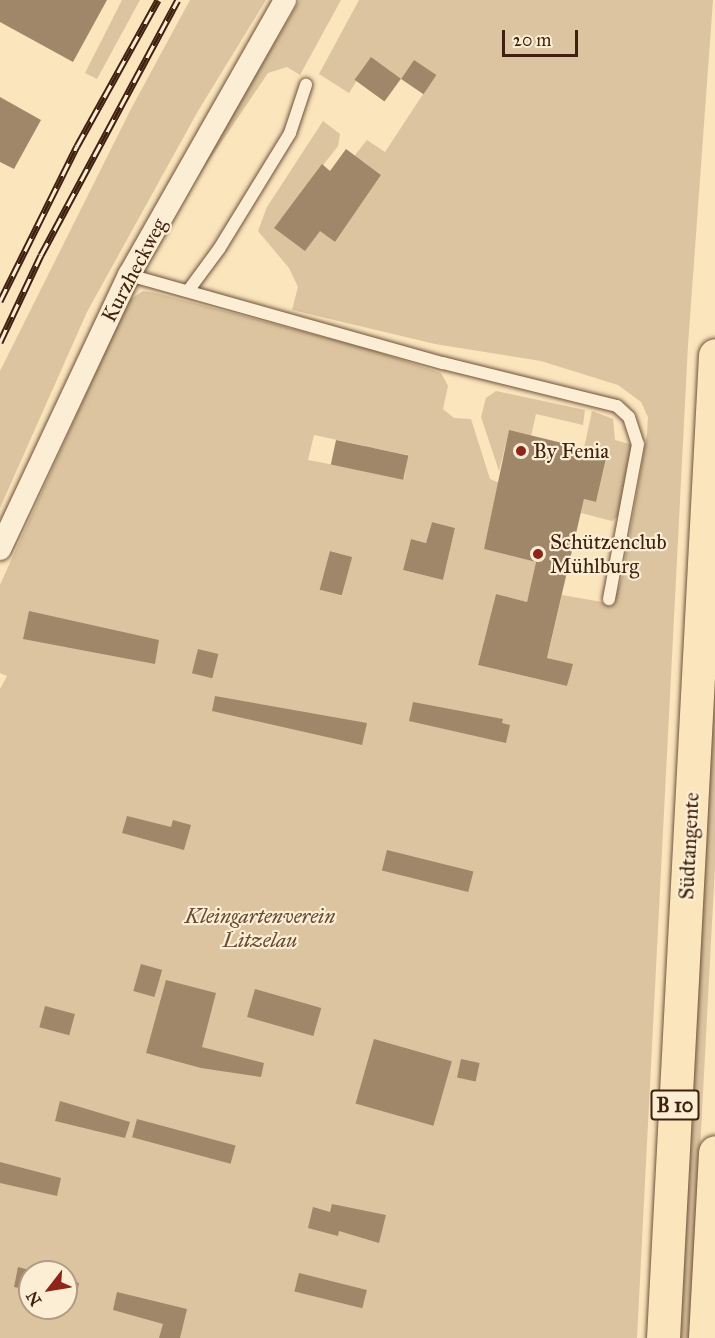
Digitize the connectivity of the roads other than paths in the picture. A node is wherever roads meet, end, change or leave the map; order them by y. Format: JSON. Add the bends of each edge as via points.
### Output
{"nodes":[{"id":1,"x":285,"y":0,"type":"edge"},
{"id":2,"x":306,"y":85,"type":"dead end"},
{"id":3,"x":129,"y":275,"type":"junction"},
{"id":4,"x":188,"y":291,"type":"junction"},
{"id":5,"x":715,"y":355,"type":"edge"},
{"id":6,"x":0,"y":549,"type":"edge"},
{"id":7,"x":609,"y":599,"type":"dead end"},
{"id":8,"x":715,"y":1152,"type":"edge"},
{"id":9,"x":663,"y":1338,"type":"edge"},
{"id":10,"x":705,"y":1338,"type":"edge"}],
"edges":[{"from":1,"to":3,"type":"street","name":"Kurzheckweg"},
{"from":2,"to":4,"type":"lane","via":[[290,133],[219,249]]},
{"from":3,"to":4,"type":"lane"},
{"from":3,"to":6,"type":"street","name":"Kurzheckweg"},
{"from":4,"to":7,"type":"lane","via":[[443,363],[617,406],[630,417],[638,444]]},
{"from":5,"to":9,"type":"highway","name":"Südtangente","number":"B 10"},
{"from":8,"to":10,"type":"highway"}]}
